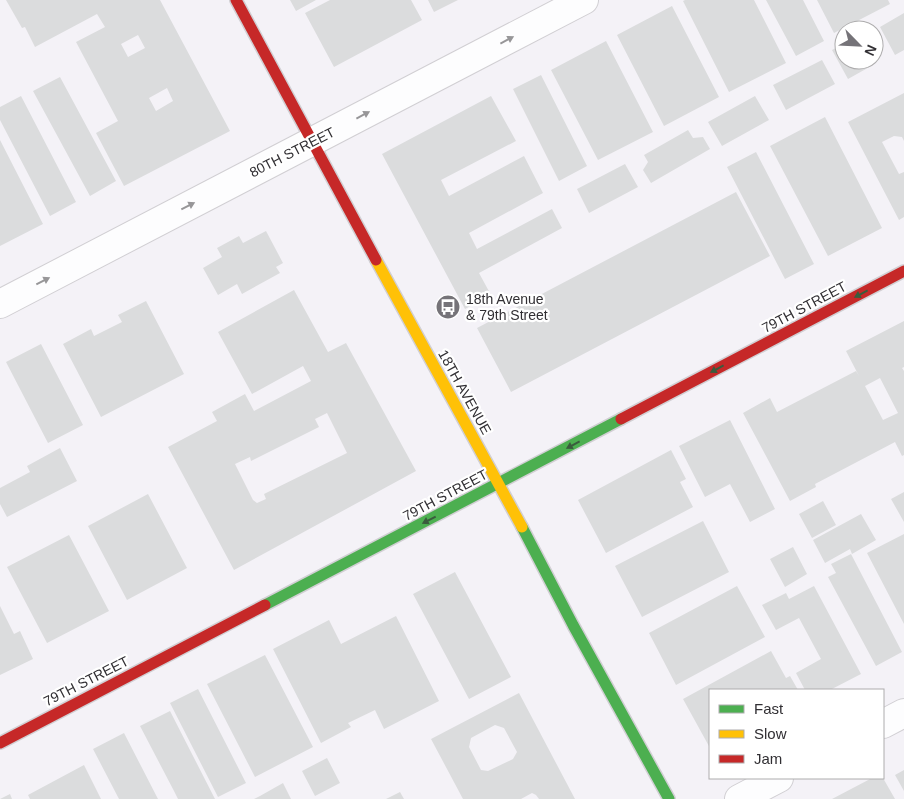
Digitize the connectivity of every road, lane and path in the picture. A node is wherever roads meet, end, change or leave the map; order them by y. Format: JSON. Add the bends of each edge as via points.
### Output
{"nodes":[{"id":1,"x":236,"y":0,"type":"edge"},
{"id":2,"x":584,"y":0,"type":"edge"},
{"id":3,"x":313,"y":141,"type":"junction"},
{"id":4,"x":904,"y":271,"type":"edge"},
{"id":5,"x":0,"y":304,"type":"edge"},
{"id":6,"x":499,"y":484,"type":"junction"},
{"id":7,"x":904,"y":713,"type":"edge"},
{"id":8,"x":884,"y":723,"type":"edge"},
{"id":9,"x":0,"y":743,"type":"edge"},
{"id":10,"x":778,"y":779,"type":"edge"},
{"id":11,"x":669,"y":799,"type":"edge"},
{"id":12,"x":739,"y":799,"type":"edge"}],
"edges":[{"from":1,"to":3,"type":"street","name":"18TH AVENUE"},
{"from":3,"to":2,"type":"street","name":"80TH STREET","one_way":true},
{"from":5,"to":3,"type":"street","name":"80TH STREET","one_way":true},
{"from":3,"to":6,"type":"street","name":"18TH AVENUE"},
{"from":4,"to":6,"type":"street","name":"79TH STREET","one_way":true},
{"from":6,"to":9,"type":"street","name":"79TH STREET","one_way":true},
{"from":6,"to":11,"type":"street","name":"18TH AVENUE"},
{"from":7,"to":8,"type":"street"},
{"from":10,"to":12,"type":"street"}]}
